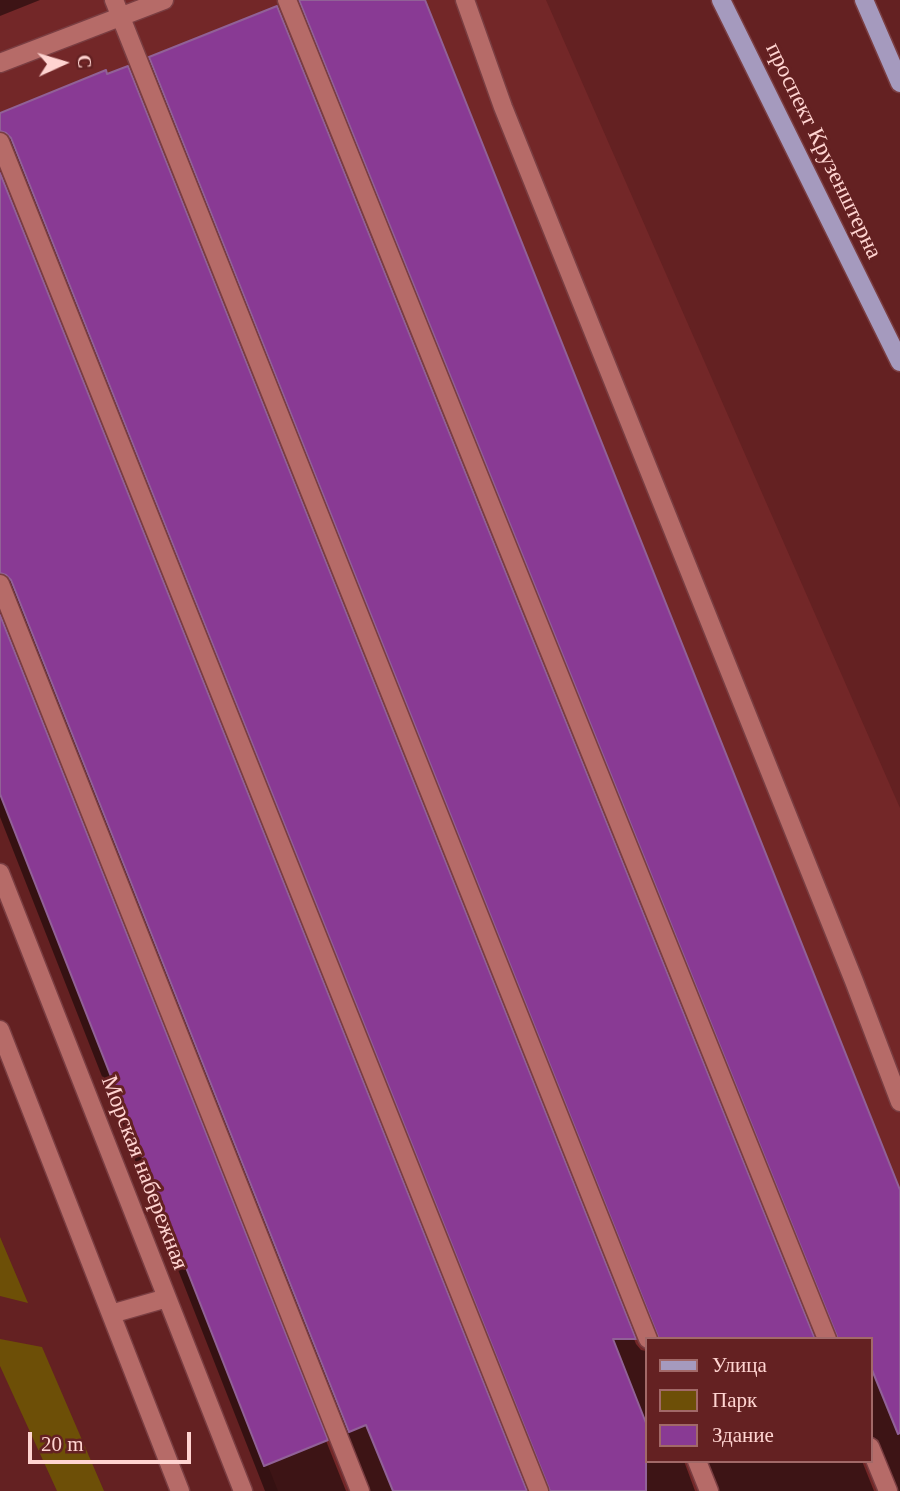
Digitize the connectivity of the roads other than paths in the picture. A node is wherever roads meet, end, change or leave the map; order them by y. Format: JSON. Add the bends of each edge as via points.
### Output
{"nodes":[{"id":1,"x":164,"y":0,"type":"edge"},
{"id":2,"x":287,"y":0,"type":"edge"},
{"id":3,"x":466,"y":0,"type":"edge"},
{"id":4,"x":721,"y":0,"type":"edge"},
{"id":5,"x":864,"y":0,"type":"edge"},
{"id":6,"x":118,"y":8,"type":"edge"},
{"id":7,"x":0,"y":63,"type":"edge"},
{"id":8,"x":900,"y":83,"type":"edge"},
{"id":9,"x":0,"y":142,"type":"edge"},
{"id":10,"x":900,"y":362,"type":"edge"},
{"id":11,"x":0,"y":584,"type":"edge"},
{"id":12,"x":0,"y":873,"type":"edge"},
{"id":13,"x":0,"y":1030,"type":"edge"},
{"id":14,"x":900,"y":1102,"type":"edge"},
{"id":15,"x":167,"y":1298,"type":"junction"},
{"id":16,"x":111,"y":1314,"type":"junction"},
{"id":17,"x":647,"y":1337,"type":"edge"},
{"id":18,"x":826,"y":1337,"type":"edge"},
{"id":19,"x":872,"y":1452,"type":"edge"},
{"id":20,"x":698,"y":1463,"type":"edge"},
{"id":21,"x":180,"y":1491,"type":"edge"},
{"id":22,"x":243,"y":1491,"type":"edge"},
{"id":23,"x":360,"y":1491,"type":"edge"},
{"id":24,"x":539,"y":1491,"type":"edge"},
{"id":25,"x":709,"y":1491,"type":"edge"},
{"id":26,"x":888,"y":1491,"type":"edge"}],
"edges":[{"from":1,"to":6,"type":"street"},
{"from":2,"to":18,"type":"street"},
{"from":3,"to":14,"type":"street","via":[[503,107]]},
{"from":4,"to":10,"type":"main road","name":"проспект Крузенштерна"},
{"from":5,"to":8,"type":"main road"},
{"from":6,"to":7,"type":"street"},
{"from":6,"to":17,"type":"street"},
{"from":9,"to":24,"type":"street"},
{"from":11,"to":23,"type":"street"},
{"from":12,"to":15,"type":"street","name":"Морская набережная"},
{"from":13,"to":16,"type":"street"},
{"from":15,"to":16,"type":"street"},
{"from":15,"to":22,"type":"street","name":"Морская набережная"},
{"from":16,"to":21,"type":"street"},
{"from":19,"to":26,"type":"street"},
{"from":20,"to":25,"type":"street"}]}
